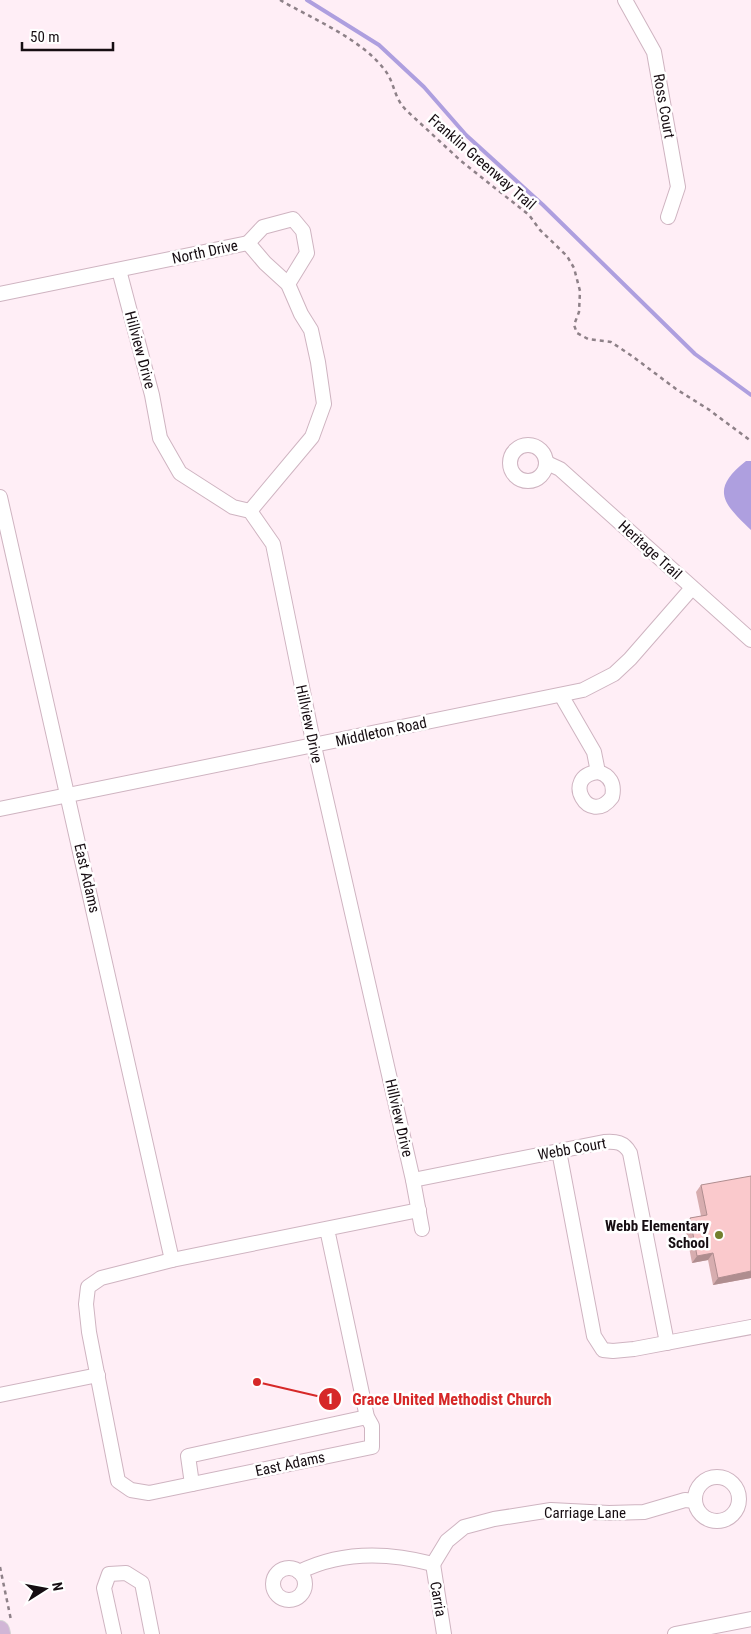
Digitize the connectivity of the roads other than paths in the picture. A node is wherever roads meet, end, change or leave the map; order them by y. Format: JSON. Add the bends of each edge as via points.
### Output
{"nodes":[{"id":1,"x":625,"y":0,"type":"edge"},
{"id":2,"x":668,"y":217,"type":"dead end"},
{"id":3,"x":248,"y":243,"type":"junction"},
{"id":4,"x":119,"y":270,"type":"junction"},
{"id":5,"x":288,"y":284,"type":"junction"},
{"id":6,"x":0,"y":294,"type":"edge"},
{"id":7,"x":547,"y":463,"type":"dead end"},
{"id":8,"x":0,"y":497,"type":"edge"},
{"id":9,"x":250,"y":511,"type":"junction"},
{"id":10,"x":692,"y":588,"type":"junction"},
{"id":11,"x":751,"y":640,"type":"edge"},
{"id":12,"x":561,"y":696,"type":"junction"},
{"id":13,"x":314,"y":746,"type":"junction"},
{"id":14,"x":598,"y":772,"type":"dead end"},
{"id":15,"x":68,"y":796,"type":"junction"},
{"id":16,"x":0,"y":809,"type":"edge"},
{"id":17,"x":559,"y":1151,"type":"junction"},
{"id":18,"x":413,"y":1180,"type":"junction"},
{"id":19,"x":419,"y":1210,"type":"junction"},
{"id":20,"x":422,"y":1228,"type":"dead end"},
{"id":21,"x":327,"y":1229,"type":"junction"},
{"id":22,"x":172,"y":1260,"type":"junction"},
{"id":23,"x":751,"y":1327,"type":"edge"},
{"id":24,"x":667,"y":1343,"type":"junction"},
{"id":25,"x":98,"y":1375,"type":"junction"},
{"id":26,"x":0,"y":1395,"type":"edge"},
{"id":27,"x":367,"y":1417,"type":"junction"},
{"id":28,"x":192,"y":1484,"type":"junction"},
{"id":29,"x":695,"y":1501,"type":"dead end"},
{"id":30,"x":432,"y":1564,"type":"junction"},
{"id":31,"x":299,"y":1572,"type":"dead end"},
{"id":32,"x":751,"y":1619,"type":"edge"},
{"id":33,"x":114,"y":1634,"type":"edge"},
{"id":34,"x":152,"y":1634,"type":"edge"},
{"id":35,"x":444,"y":1634,"type":"edge"},
{"id":36,"x":675,"y":1634,"type":"edge"}],
"edges":[{"from":1,"to":2,"type":"street","name":"Ross Court","via":[[654,52],[678,187]]},
{"from":3,"to":4,"type":"street","name":"North Drive"},
{"from":3,"to":5,"type":"street","name":"North Drive"},
{"from":3,"to":5,"type":"street","via":[[263,227],[293,219],[303,231],[306,253]]},
{"from":4,"to":6,"type":"street","name":"North Drive"},
{"from":4,"to":9,"type":"street","name":"Hillview Drive","via":[[160,438],[180,473],[233,507]]},
{"from":5,"to":9,"type":"street","name":"North Drive","via":[[311,330],[324,404],[312,436]]},
{"from":7,"to":10,"type":"street","name":"Heritage Trail","via":[[560,469]]},
{"from":8,"to":15,"type":"street","name":"East Adams"},
{"from":9,"to":13,"type":"street","name":"Hillview Drive","via":[[273,544]]},
{"from":10,"to":11,"type":"street","name":"Heritage Trail"},
{"from":10,"to":12,"type":"street","name":"Middleton Road","via":[[614,674],[583,690]]},
{"from":12,"to":13,"type":"street","name":"Middleton Road"},
{"from":12,"to":14,"type":"street","via":[[594,752]]},
{"from":13,"to":15,"type":"street","name":"Middleton Road"},
{"from":13,"to":18,"type":"street","name":"Hillview Drive"},
{"from":15,"to":16,"type":"street","name":"Middleton Road"},
{"from":15,"to":22,"type":"street","name":"East Adams"},
{"from":17,"to":18,"type":"street","name":"Webb Court"},
{"from":17,"to":24,"type":"street","name":"Webb Court","via":[[612,1142],[623,1144],[630,1153]]},
{"from":17,"to":24,"type":"street","via":[[597,1344],[603,1350],[613,1352]]},
{"from":18,"to":19,"type":"street","name":"Hillview Drive"},
{"from":19,"to":20,"type":"street","name":"Hillview Drive"},
{"from":19,"to":21,"type":"street"},
{"from":21,"to":22,"type":"street","name":"East Adams"},
{"from":21,"to":27,"type":"street","name":"East Adams"},
{"from":22,"to":25,"type":"street","name":"East Adams","via":[[101,1278],[88,1287],[86,1304]]},
{"from":23,"to":24,"type":"street"},
{"from":25,"to":26,"type":"street"},
{"from":25,"to":28,"type":"street","name":"East Adams","via":[[118,1481],[131,1490],[149,1493]]},
{"from":27,"to":28,"type":"street","via":[[188,1456]]},
{"from":27,"to":28,"type":"street","name":"East Adams","via":[[372,1426],[372,1447]]},
{"from":29,"to":30,"type":"street","name":"Carriage Lane","via":[[685,1500],[644,1512],[551,1510],[494,1519],[464,1527],[447,1541]]},
{"from":30,"to":31,"type":"street","via":[[377,1554],[342,1557]]},
{"from":30,"to":35,"type":"street","name":"Carria"},
{"from":32,"to":36,"type":"street"},
{"from":33,"to":34,"type":"street","via":[[104,1588],[109,1574],[126,1573],[142,1583]]}]}
